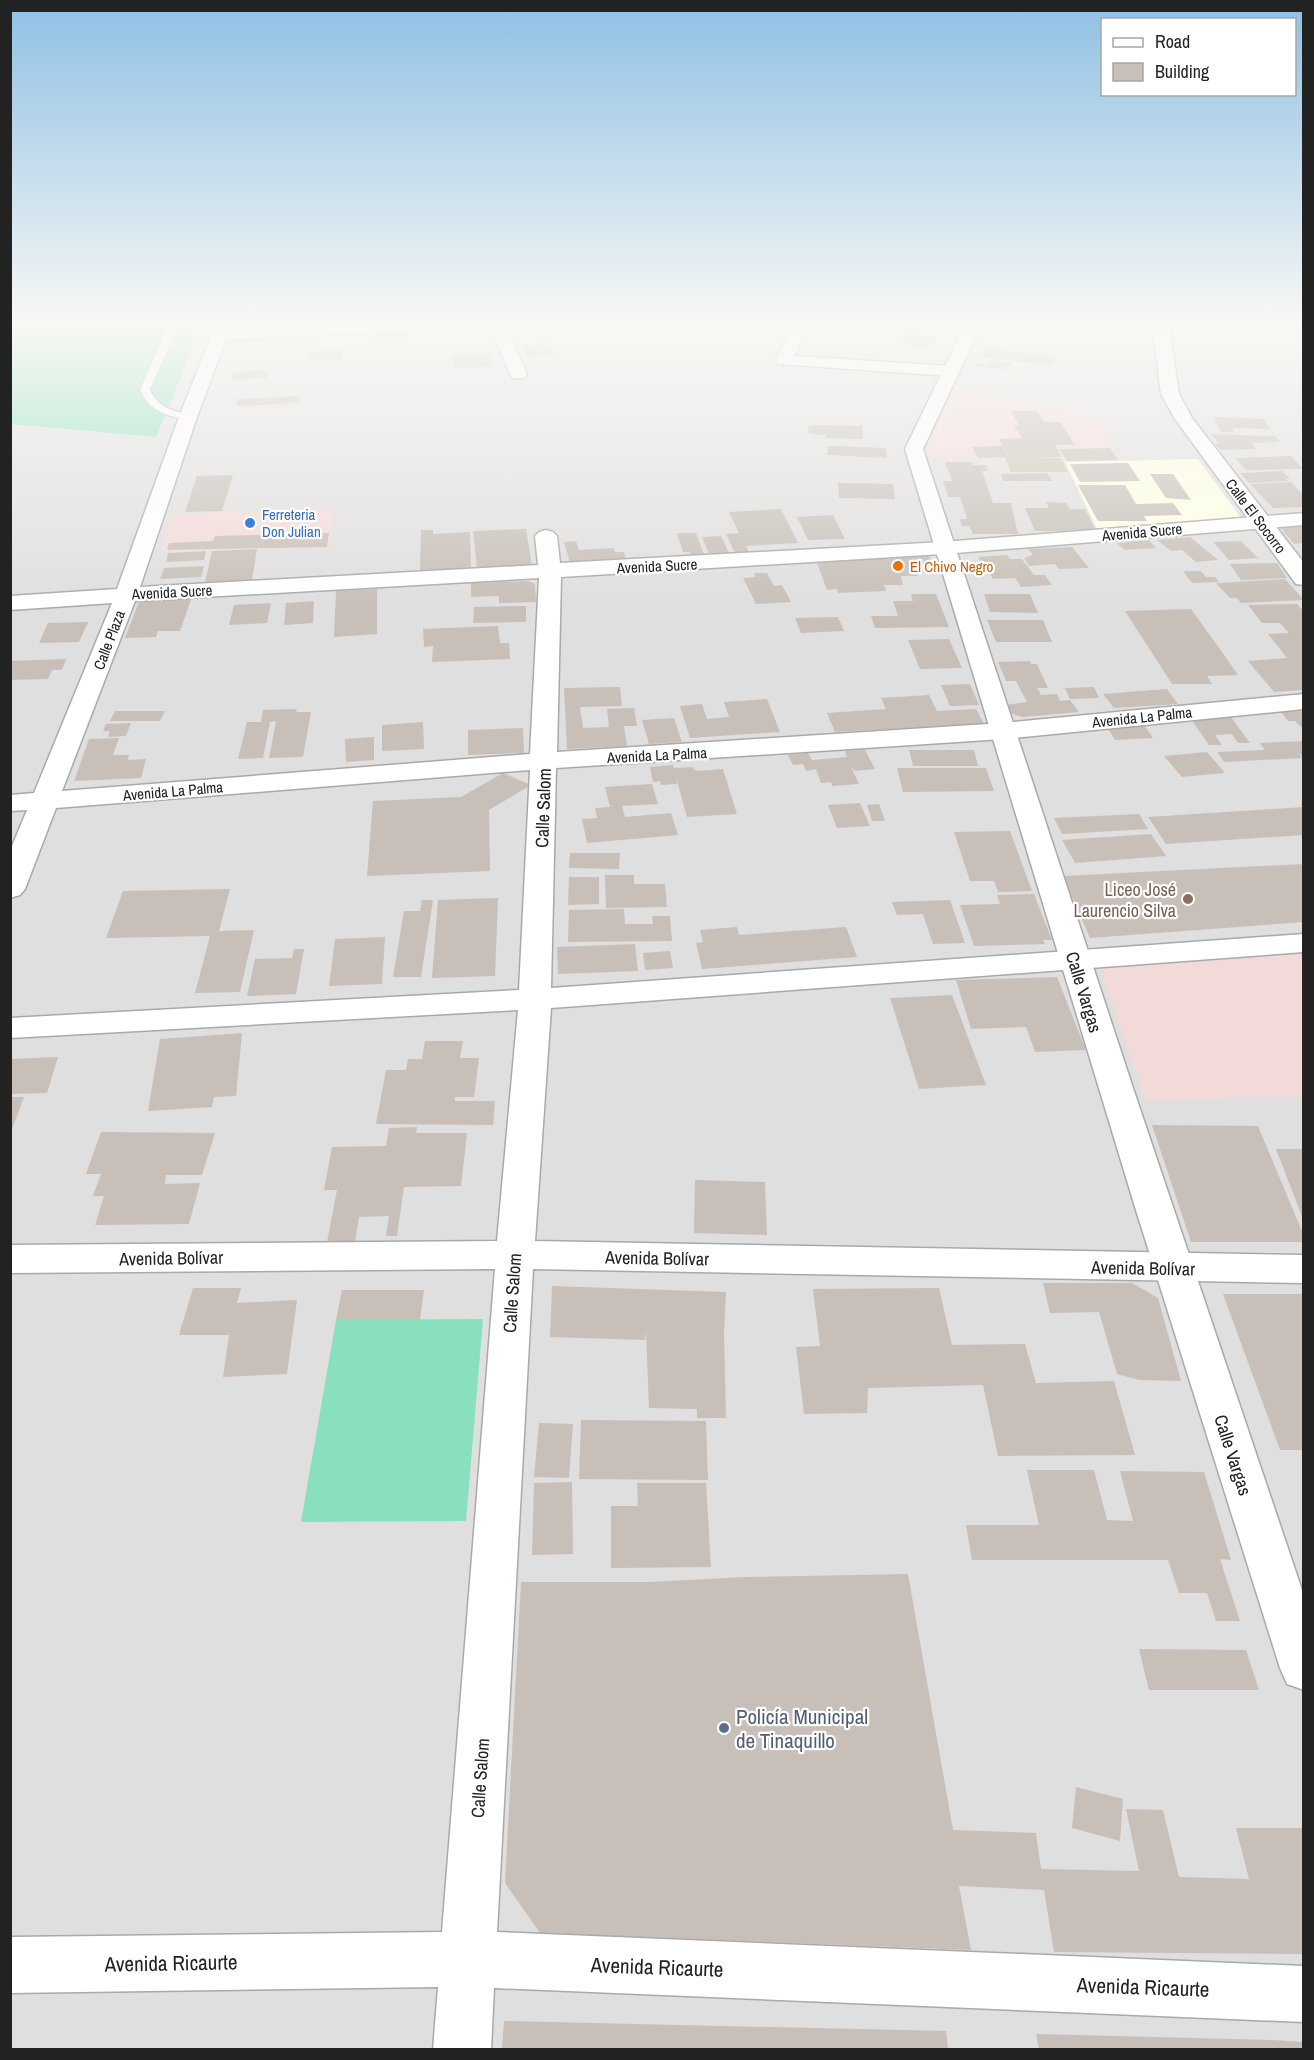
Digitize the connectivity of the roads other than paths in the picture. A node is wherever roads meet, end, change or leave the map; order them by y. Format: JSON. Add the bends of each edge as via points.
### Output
{"nodes":[{"id":1,"x":188,"y":417,"type":"edge"},
{"id":2,"x":929,"y":417,"type":"edge"},
{"id":3,"x":1183,"y":417,"type":"edge"},
{"id":4,"x":1304,"y":519,"type":"edge"},
{"id":5,"x":1259,"y":522,"type":"junction"},
{"id":6,"x":943,"y":548,"type":"junction"},
{"id":7,"x":548,"y":554,"type":"junction"},
{"id":8,"x":1304,"y":579,"type":"edge"},
{"id":9,"x":126,"y":595,"type":"junction"},
{"id":10,"x":10,"y":603,"type":"edge"},
{"id":11,"x":1304,"y":701,"type":"edge"},
{"id":12,"x":1003,"y":731,"type":"junction"},
{"id":13,"x":545,"y":761,"type":"junction"},
{"id":14,"x":46,"y":801,"type":"junction"},
{"id":15,"x":10,"y":803,"type":"edge"},
{"id":16,"x":10,"y":889,"type":"edge"},
{"id":17,"x":1304,"y":943,"type":"edge"},
{"id":18,"x":1074,"y":959,"type":"junction"},
{"id":19,"x":535,"y":999,"type":"junction"},
{"id":20,"x":10,"y":1028,"type":"edge"},
{"id":21,"x":514,"y":1255,"type":"junction"},
{"id":22,"x":10,"y":1259,"type":"edge"},
{"id":23,"x":1171,"y":1268,"type":"junction"},
{"id":24,"x":1304,"y":1269,"type":"edge"},
{"id":25,"x":1304,"y":1668,"type":"edge"},
{"id":26,"x":468,"y":1959,"type":"junction"},
{"id":27,"x":10,"y":1965,"type":"edge"},
{"id":28,"x":1304,"y":1994,"type":"edge"},
{"id":29,"x":462,"y":2049,"type":"edge"}],
"edges":[{"from":1,"to":9,"type":"street","name":"Calle Plaza"},
{"from":2,"to":6,"type":"street","name":"Calle Vargas","via":[[914,449]]},
{"from":3,"to":5,"type":"street","name":"Calle El Socorro"},
{"from":4,"to":5,"type":"street","name":"Avenida Sucre"},
{"from":5,"to":6,"type":"street","name":"Avenida Sucre"},
{"from":5,"to":8,"type":"street","name":"Calle El Socorro"},
{"from":6,"to":7,"type":"street","name":"Avenida Sucre"},
{"from":6,"to":12,"type":"street","name":"Calle Vargas"},
{"from":7,"to":9,"type":"street","name":"Avenida Sucre"},
{"from":7,"to":13,"type":"street","name":"Calle Salom"},
{"from":9,"to":10,"type":"street","name":"Avenida Sucre"},
{"from":9,"to":14,"type":"street","name":"Calle Plaza"},
{"from":11,"to":12,"type":"street","name":"Avenida La Palma"},
{"from":12,"to":13,"type":"street","name":"Avenida La Palma"},
{"from":12,"to":18,"type":"street","name":"Calle Vargas"},
{"from":13,"to":14,"type":"street","name":"Avenida La Palma"},
{"from":13,"to":19,"type":"street","name":"Calle Salom"},
{"from":14,"to":15,"type":"street","name":"Avenida La Palma"},
{"from":14,"to":16,"type":"street","name":"Calle Plaza"},
{"from":17,"to":18,"type":"street"},
{"from":18,"to":19,"type":"street"},
{"from":18,"to":23,"type":"street","name":"Calle Vargas"},
{"from":19,"to":20,"type":"street"},
{"from":19,"to":21,"type":"street","name":"Calle Salom"},
{"from":21,"to":22,"type":"street","name":"Avenida Bolívar"},
{"from":21,"to":23,"type":"street","name":"Avenida Bolívar"},
{"from":21,"to":26,"type":"street","name":"Calle Salom"},
{"from":23,"to":24,"type":"street","name":"Avenida Bolívar"},
{"from":23,"to":25,"type":"street","name":"Calle Vargas"},
{"from":26,"to":27,"type":"street","name":"Avenida Ricaurte"},
{"from":26,"to":28,"type":"street","name":"Avenida Ricaurte"},
{"from":26,"to":29,"type":"street","name":"Calle Salom"}]}
